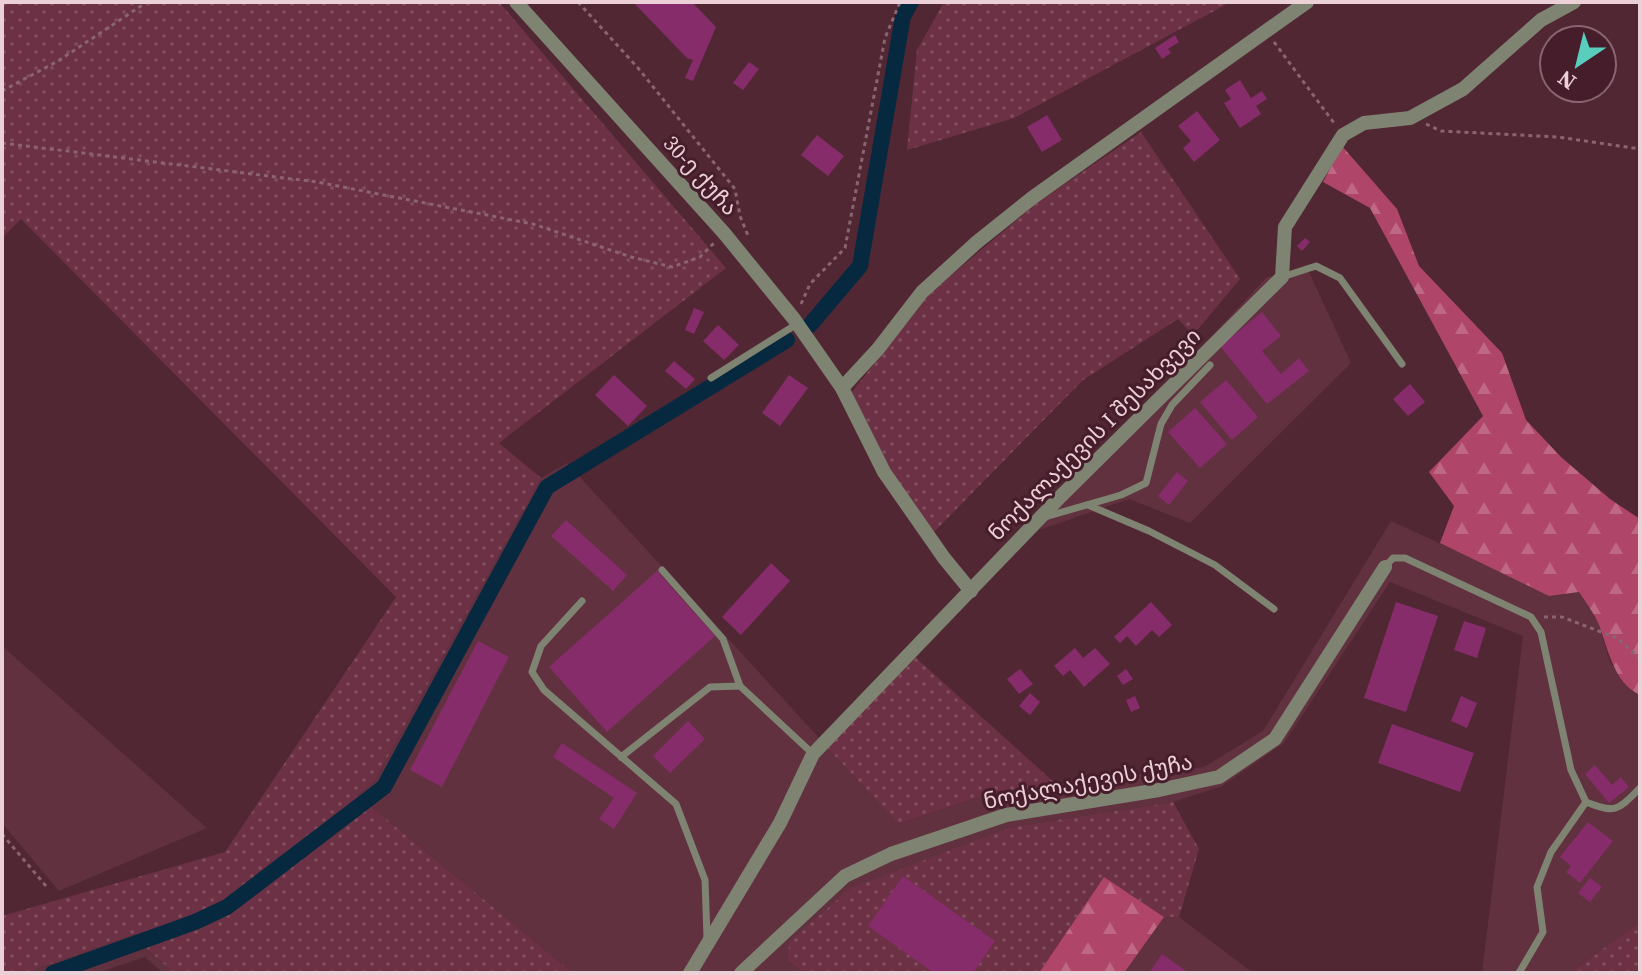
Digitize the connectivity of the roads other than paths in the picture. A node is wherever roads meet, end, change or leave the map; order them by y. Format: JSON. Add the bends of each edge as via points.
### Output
{"nodes":[{"id":1,"x":516,"y":2,"type":"edge"},
{"id":2,"x":1307,"y":2,"type":"edge"},
{"id":3,"x":1574,"y":2,"type":"edge"},
{"id":4,"x":1282,"y":277,"type":"junction"},
{"id":5,"x":796,"y":321,"type":"junction"},
{"id":6,"x":1402,"y":364,"type":"dead end"},
{"id":7,"x":1210,"y":365,"type":"dead end"},
{"id":8,"x":711,"y":378,"type":"dead end"},
{"id":9,"x":842,"y":388,"type":"junction"},
{"id":10,"x":1088,"y":505,"type":"junction"},
{"id":11,"x":1039,"y":519,"type":"junction"},
{"id":12,"x":1385,"y":567,"type":"joint"},
{"id":13,"x":662,"y":570,"type":"dead end"},
{"id":14,"x":971,"y":591,"type":"junction"},
{"id":15,"x":582,"y":601,"type":"dead end"},
{"id":16,"x":1274,"y":609,"type":"dead end"},
{"id":17,"x":740,"y":686,"type":"junction"},
{"id":18,"x":813,"y":754,"type":"junction"},
{"id":19,"x":621,"y":757,"type":"junction"},
{"id":20,"x":1640,"y":788,"type":"edge"},
{"id":21,"x":1586,"y":802,"type":"junction"},
{"id":22,"x":707,"y":944,"type":"junction"},
{"id":23,"x":746,"y":972,"type":"edge"},
{"id":24,"x":690,"y":973,"type":"edge"},
{"id":25,"x":1519,"y":973,"type":"edge"}],
"edges":[{"from":1,"to":5,"type":"street","name":"30-ე ქუჩა"},
{"from":2,"to":9,"type":"street","via":[[977,242],[922,292]]},
{"from":3,"to":4,"type":"street","via":[[1541,20],[1463,89],[1410,118],[1364,123],[1343,135],[1285,227]]},
{"from":4,"to":6,"type":"lane","via":[[1316,266],[1340,278]]},
{"from":4,"to":11,"type":"street","name":"ნოქალაქევის I შესახვევი"},
{"from":5,"to":8,"type":"lane"},
{"from":5,"to":9,"type":"street","name":"30-ე ქუჩა"},
{"from":7,"to":10,"type":"lane","via":[[1166,414],[1146,483]]},
{"from":9,"to":14,"type":"street","name":"30-ე ქუჩა","via":[[884,472]]},
{"from":10,"to":11,"type":"lane"},
{"from":10,"to":16,"type":"lane","via":[[1215,565]]},
{"from":11,"to":14,"type":"street","name":"ნოქალაქევის I შესახვევი"},
{"from":12,"to":21,"type":"lane","via":[[1393,558],[1405,558],[1531,617],[1541,632],[1571,770]]},
{"from":12,"to":23,"type":"street","name":"ნოქალაქევის ქუჩა","via":[[1275,739],[1219,777],[1006,815],[891,854],[845,876]]},
{"from":13,"to":17,"type":"lane","via":[[723,639]]},
{"from":14,"to":18,"type":"street","name":"ნოქალაქევის I შესახვევი"},
{"from":15,"to":19,"type":"lane","via":[[541,646],[532,672],[544,690]]},
{"from":17,"to":18,"type":"lane"},
{"from":17,"to":19,"type":"lane","via":[[710,687]]},
{"from":18,"to":22,"type":"street","name":"ნოქალაქევის I შესახვევი","via":[[780,823]]},
{"from":19,"to":22,"type":"lane","via":[[676,804],[705,880]]},
{"from":20,"to":21,"type":"lane","via":[[1620,808],[1607,810]]},
{"from":21,"to":25,"type":"lane","via":[[1561,833],[1546,864],[1537,887],[1543,932]]},
{"from":22,"to":24,"type":"street","name":"ნოქალაქევის I შესახვევი"}]}
